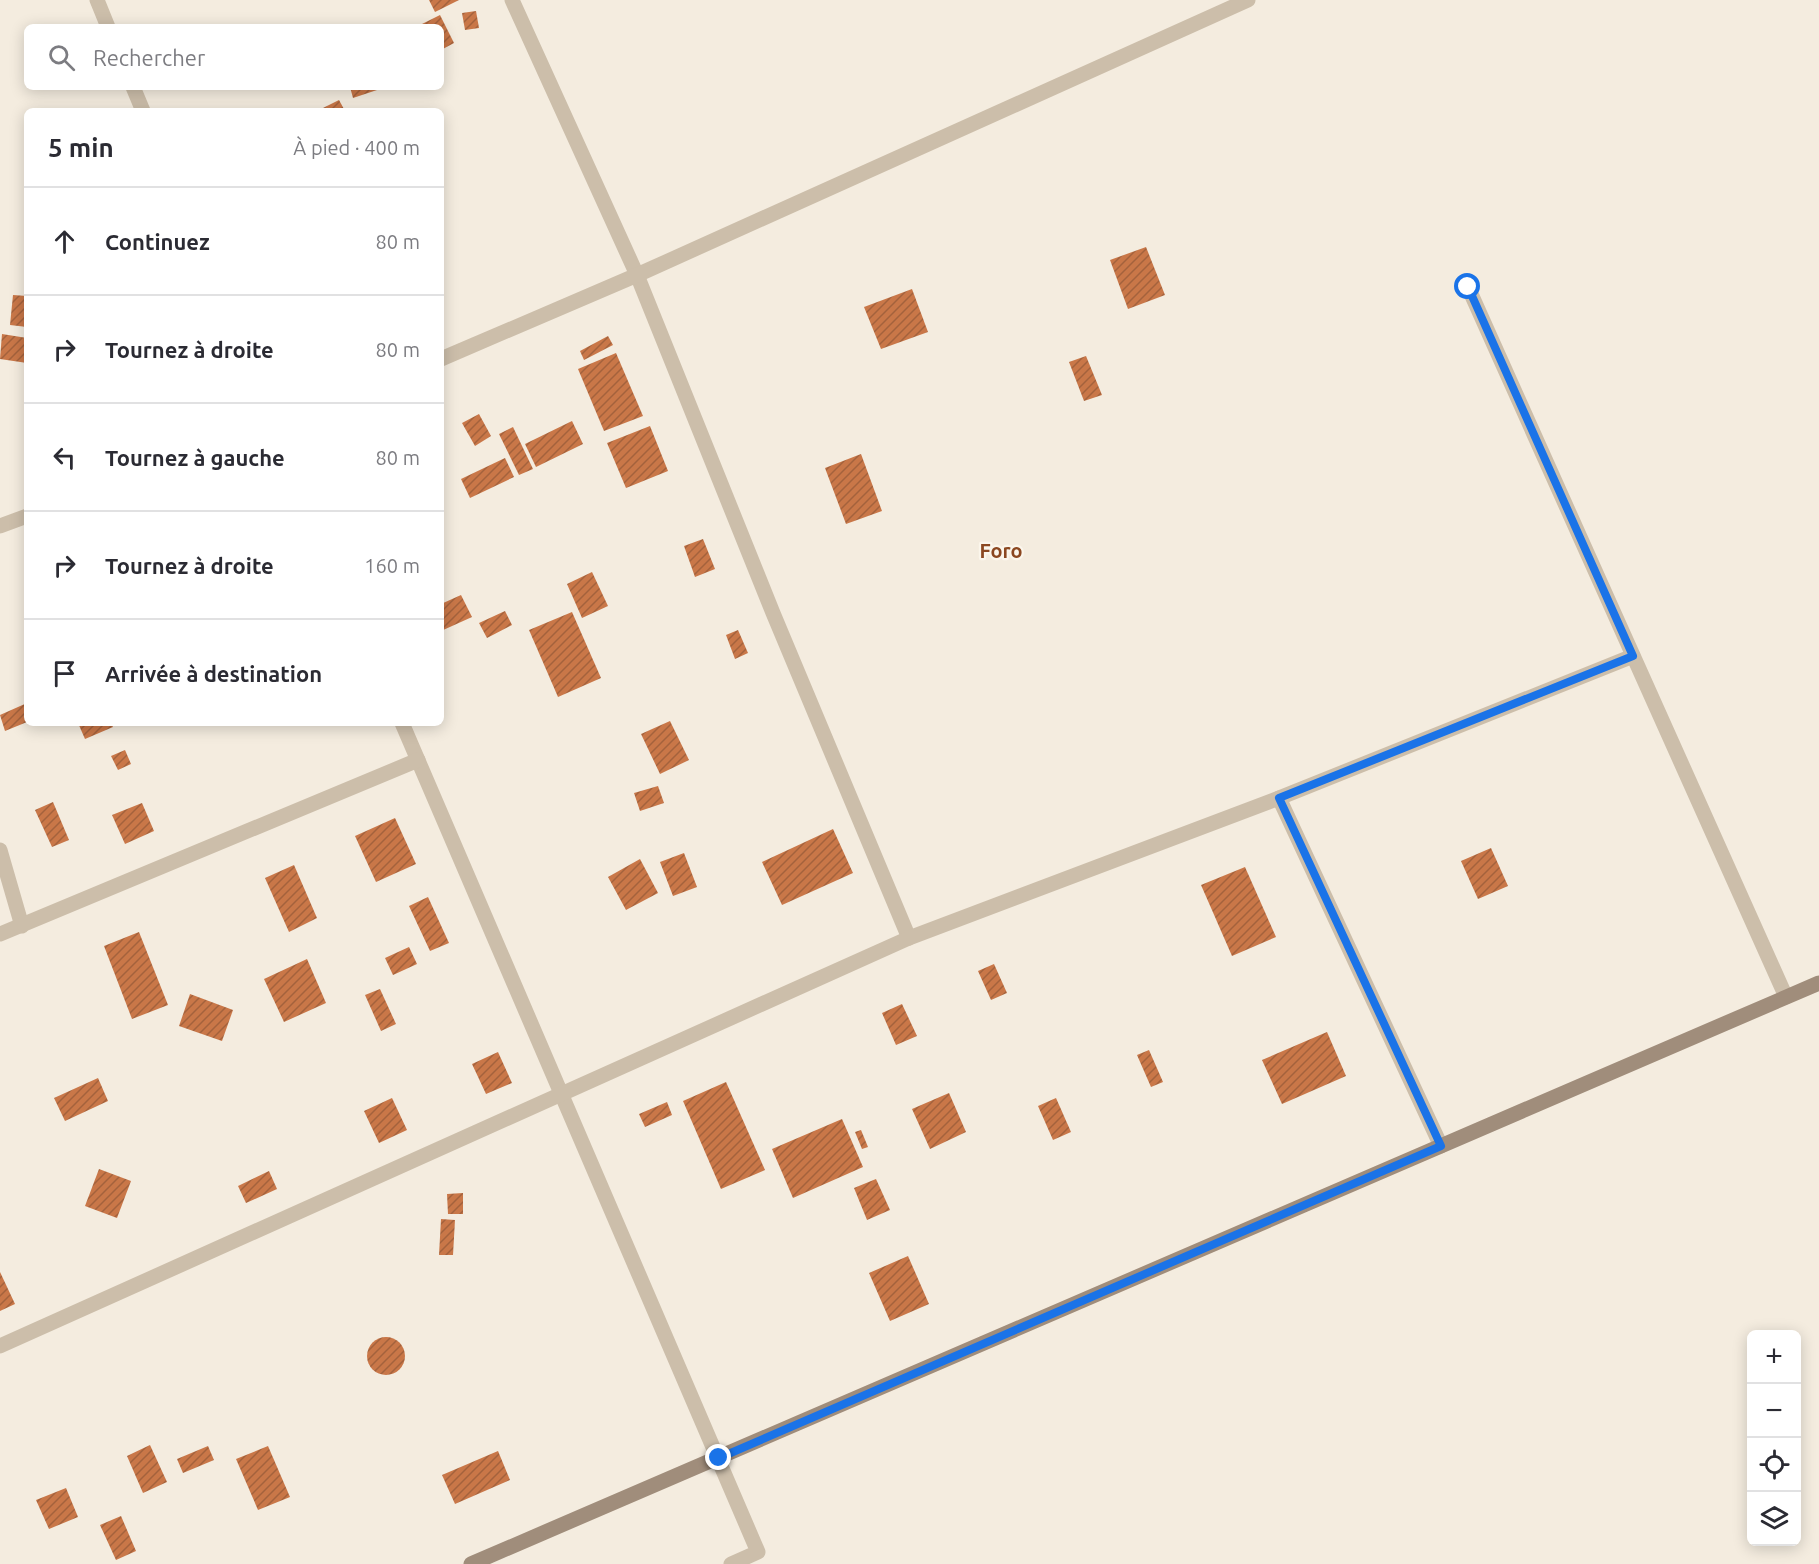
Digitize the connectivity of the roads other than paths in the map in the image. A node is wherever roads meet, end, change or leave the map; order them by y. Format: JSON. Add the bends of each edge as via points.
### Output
{"nodes":[{"id":1,"x":97,"y":0,"type":"edge"},
{"id":2,"x":512,"y":0,"type":"edge"},
{"id":3,"x":1248,"y":0,"type":"edge"},
{"id":4,"x":107,"y":24,"type":"edge"},
{"id":5,"x":134,"y":90,"type":"edge"},
{"id":6,"x":142,"y":108,"type":"edge"},
{"id":7,"x":637,"y":275,"type":"junction"},
{"id":8,"x":1468,"y":287,"type":"dead end"},
{"id":9,"x":444,"y":358,"type":"edge"},
{"id":10,"x":24,"y":517,"type":"edge"},
{"id":11,"x":0,"y":526,"type":"edge"},
{"id":12,"x":1633,"y":656,"type":"junction"},
{"id":13,"x":403,"y":726,"type":"edge"},
{"id":14,"x":418,"y":760,"type":"junction"},
{"id":15,"x":1279,"y":798,"type":"junction"},
{"id":16,"x":0,"y":850,"type":"edge"},
{"id":17,"x":22,"y":926,"type":"junction"},
{"id":18,"x":0,"y":933,"type":"edge"},
{"id":19,"x":909,"y":938,"type":"junction"},
{"id":20,"x":1819,"y":983,"type":"edge"},
{"id":21,"x":1786,"y":997,"type":"junction"},
{"id":22,"x":562,"y":1093,"type":"junction"},
{"id":23,"x":1441,"y":1146,"type":"junction"},
{"id":24,"x":0,"y":1346,"type":"edge"},
{"id":25,"x":719,"y":1458,"type":"junction"},
{"id":26,"x":471,"y":1564,"type":"edge"},
{"id":27,"x":731,"y":1564,"type":"edge"}],
"edges":[{"from":1,"to":4,"type":"street"},
{"from":2,"to":7,"type":"street"},
{"from":3,"to":7,"type":"street"},
{"from":5,"to":6,"type":"street"},
{"from":7,"to":9,"type":"street"},
{"from":7,"to":19,"type":"street"},
{"from":8,"to":12,"type":"street"},
{"from":10,"to":11,"type":"street"},
{"from":12,"to":15,"type":"street"},
{"from":12,"to":21,"type":"street"},
{"from":13,"to":14,"type":"street"},
{"from":14,"to":17,"type":"street"},
{"from":14,"to":22,"type":"street"},
{"from":15,"to":19,"type":"street"},
{"from":15,"to":23,"type":"street"},
{"from":16,"to":17,"type":"street"},
{"from":17,"to":18,"type":"street"},
{"from":19,"to":22,"type":"street"},
{"from":20,"to":21,"type":"street"},
{"from":21,"to":23,"type":"street"},
{"from":22,"to":24,"type":"street"},
{"from":22,"to":25,"type":"street"},
{"from":23,"to":25,"type":"street"},
{"from":25,"to":26,"type":"street"},
{"from":25,"to":27,"type":"street","via":[[758,1552]]}]}
